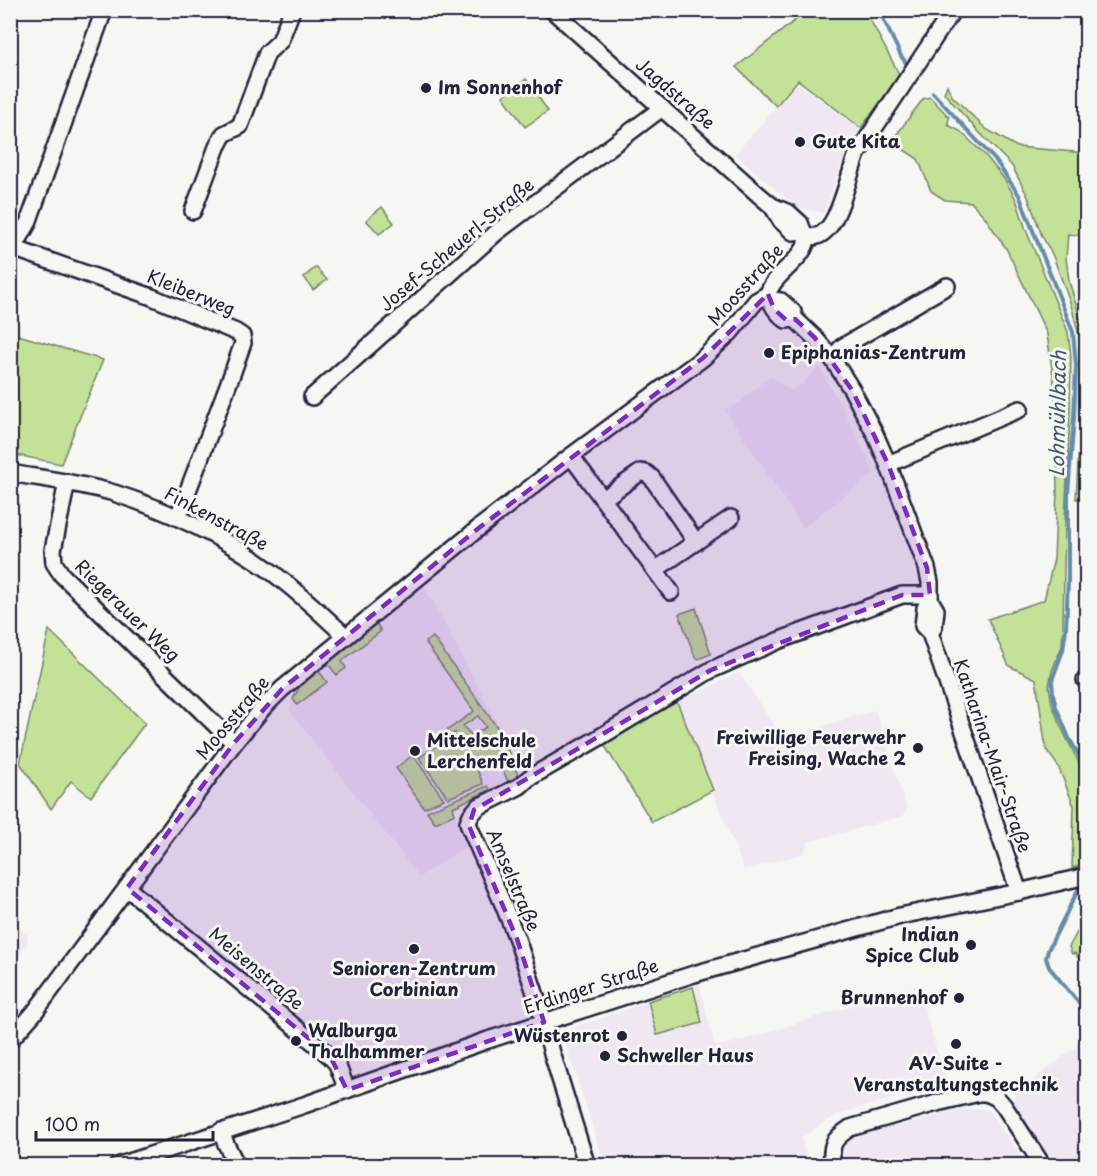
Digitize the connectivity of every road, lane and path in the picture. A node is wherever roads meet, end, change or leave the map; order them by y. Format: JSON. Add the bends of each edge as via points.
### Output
{"nodes":[{"id":1,"x":104,"y":10,"type":"edge"},
{"id":2,"x":292,"y":10,"type":"edge"},
{"id":3,"x":552,"y":10,"type":"edge"},
{"id":4,"x":953,"y":10,"type":"edge"},
{"id":5,"x":662,"y":108,"type":"junction"},
{"id":6,"x":194,"y":211,"type":"dead end"},
{"id":7,"x":805,"y":234,"type":"junction"},
{"id":8,"x":11,"y":247,"type":"edge"},
{"id":9,"x":947,"y":286,"type":"dead end"},
{"id":10,"x":769,"y":297,"type":"junction"},
{"id":11,"x":832,"y":358,"type":"junction"},
{"id":12,"x":312,"y":397,"type":"dead end"},
{"id":13,"x":1020,"y":409,"type":"dead end"},
{"id":14,"x":571,"y":456,"type":"junction"},
{"id":15,"x":888,"y":464,"type":"junction"},
{"id":16,"x":10,"y":473,"type":"edge"},
{"id":17,"x":67,"y":482,"type":"junction"},
{"id":18,"x":603,"y":499,"type":"junction"},
{"id":19,"x":178,"y":517,"type":"junction"},
{"id":20,"x":731,"y":518,"type":"dead end"},
{"id":21,"x":696,"y":542,"type":"junction"},
{"id":22,"x":656,"y":570,"type":"junction"},
{"id":23,"x":671,"y":592,"type":"dead end"},
{"id":24,"x":930,"y":598,"type":"junction"},
{"id":25,"x":345,"y":636,"type":"junction"},
{"id":26,"x":234,"y":743,"type":"junction"},
{"id":27,"x":1083,"y":877,"type":"edge"},
{"id":28,"x":127,"y":888,"type":"junction"},
{"id":29,"x":1019,"y":892,"type":"junction"},
{"id":30,"x":544,"y":1022,"type":"junction"},
{"id":31,"x":10,"y":1040,"type":"edge"},
{"id":32,"x":348,"y":1089,"type":"junction"},
{"id":33,"x":221,"y":1131,"type":"junction"},
{"id":34,"x":117,"y":1166,"type":"edge"},
{"id":35,"x":237,"y":1166,"type":"edge"},
{"id":36,"x":587,"y":1166,"type":"edge"},
{"id":37,"x":832,"y":1166,"type":"edge"},
{"id":38,"x":1043,"y":1166,"type":"edge"}],
"edges":[{"from":1,"to":8,"type":"street","via":[[28,223]]},
{"from":2,"to":6,"type":"street","via":[[280,41],[267,54],[240,126],[224,134],[217,147]]},
{"from":3,"to":5,"type":"street","name":"Jagdstraße"},
{"from":4,"to":7,"type":"street","name":"Moosstraße","via":[[857,154],[833,220],[823,234]]},
{"from":5,"to":7,"type":"street","name":"Jagdstraße","via":[[772,206],[789,213]]},
{"from":5,"to":12,"type":"street","name":"Josef-Scheuerl-Straße","via":[[497,232]]},
{"from":7,"to":10,"type":"street","name":"Moosstraße","via":[[805,247],[778,276],[769,289]]},
{"from":8,"to":19,"type":"street","name":"Kleiberweg","via":[[152,297],[242,336],[243,343]]},
{"from":9,"to":11,"type":"street","via":[[842,347]]},
{"from":10,"to":11,"type":"street","name":"Katharina-Mair-Straße","via":[[774,309],[786,320],[795,319]]},
{"from":10,"to":14,"type":"street","name":"Moosstraße","via":[[756,301],[704,358]]},
{"from":11,"to":15,"type":"street","name":"Katharina-Mair-Straße"},
{"from":13,"to":15,"type":"street"},
{"from":14,"to":18,"type":"street"},
{"from":14,"to":25,"type":"street","name":"Moosstraße"},
{"from":15,"to":24,"type":"street","name":"Katharina-Mair-Straße","via":[[927,568]]},
{"from":16,"to":17,"type":"street","name":"Finkenstraße"},
{"from":17,"to":19,"type":"street","name":"Finkenstraße","via":[[112,493]]},
{"from":17,"to":26,"type":"street","name":"Riegerauer Weg","via":[[53,550],[56,567]]},
{"from":18,"to":21,"type":"street","via":[[641,472],[646,473]]},
{"from":18,"to":22,"type":"street"},
{"from":19,"to":25,"type":"street","name":"Finkenstraße","via":[[270,570]]},
{"from":20,"to":21,"type":"street"},
{"from":21,"to":22,"type":"street"},
{"from":22,"to":23,"type":"street"},
{"from":24,"to":29,"type":"street","name":"Katharina-Mair-Straße","via":[[924,608],[923,626],[930,633]]},
{"from":24,"to":30,"type":"street","name":"Amselstraße","via":[[902,595],[711,669],[520,786],[478,807],[469,826],[504,904]]},
{"from":25,"to":26,"type":"street","name":"Moosstraße","via":[[262,708]]},
{"from":26,"to":28,"type":"street","name":"Moosstraße"},
{"from":27,"to":29,"type":"street","name":"Erdinger Straße"},
{"from":28,"to":31,"type":"street","name":"Moosstraße"},
{"from":28,"to":32,"type":"street","name":"Meisenstraße","via":[[330,1056]]},
{"from":29,"to":30,"type":"street","name":"Erdinger Straße","via":[[900,916],[694,974]]},
{"from":30,"to":32,"type":"street","name":"Erdinger Straße"},
{"from":30,"to":36,"type":"street"},
{"from":32,"to":33,"type":"street","name":"Erdinger Straße"},
{"from":33,"to":34,"type":"street","name":"Erdinger Straße"},
{"from":33,"to":35,"type":"street"},
{"from":37,"to":38,"type":"street","via":[[832,1145],[850,1128],[985,1093],[1004,1106]]}]}
